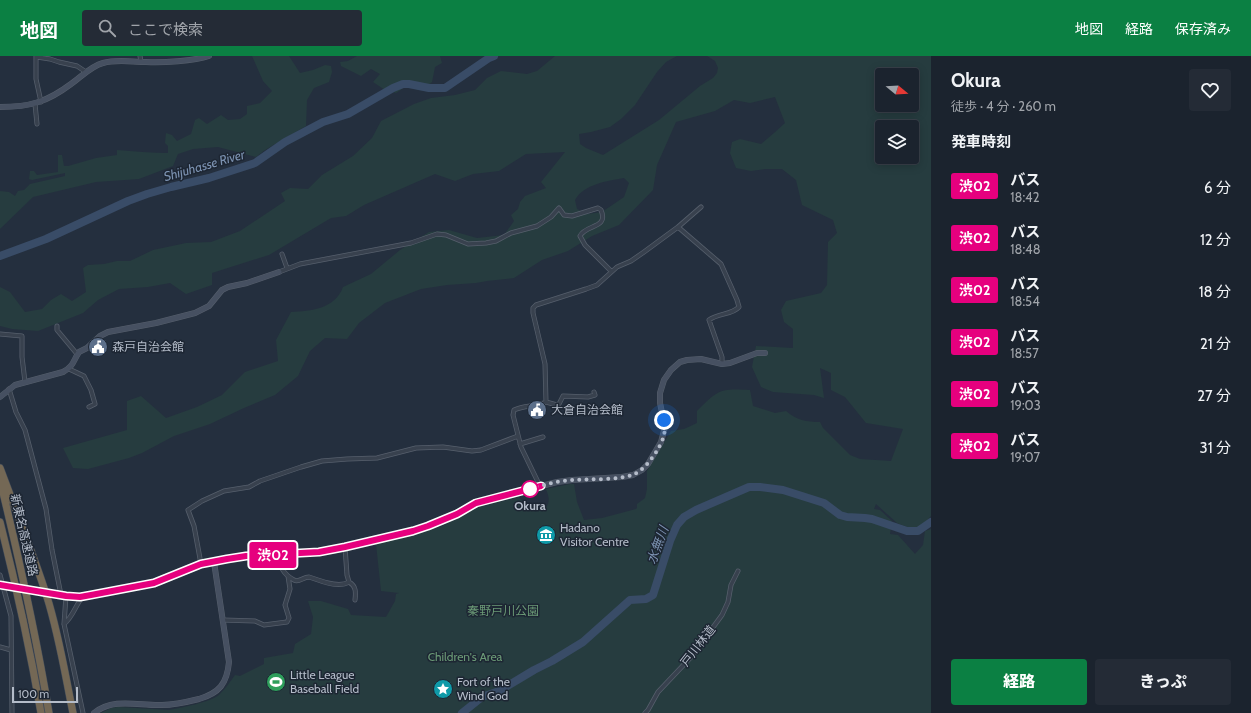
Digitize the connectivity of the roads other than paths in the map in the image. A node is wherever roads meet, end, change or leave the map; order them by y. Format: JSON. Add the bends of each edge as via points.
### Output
{"nodes":[{"id":1,"x":140,"y":56,"type":"edge"},
{"id":2,"x":209,"y":56,"type":"edge"},
{"id":3,"x":37,"y":57,"type":"edge"},
{"id":4,"x":140,"y":62,"type":"junction"},
{"id":5,"x":86,"y":72,"type":"junction"},
{"id":6,"x":41,"y":102,"type":"junction"},
{"id":7,"x":35,"y":104,"type":"junction"},
{"id":8,"x":0,"y":107,"type":"edge"},
{"id":9,"x":37,"y":124,"type":"dead end"},
{"id":10,"x":701,"y":207,"type":"dead end"},
{"id":11,"x":678,"y":227,"type":"junction"},
{"id":12,"x":282,"y":254,"type":"dead end"},
{"id":13,"x":287,"y":268,"type":"junction"},
{"id":14,"x":611,"y":271,"type":"junction"},
{"id":15,"x":280,"y":272,"type":"joint"},
{"id":16,"x":57,"y":326,"type":"dead end"},
{"id":17,"x":0,"y":334,"type":"edge"},
{"id":18,"x":765,"y":353,"type":"dead end"},
{"id":19,"x":77,"y":354,"type":"junction"},
{"id":20,"x":722,"y":364,"type":"junction"},
{"id":21,"x":69,"y":369,"type":"junction"},
{"id":22,"x":25,"y":382,"type":"junction"},
{"id":23,"x":9,"y":390,"type":"junction"},
{"id":24,"x":594,"y":392,"type":"dead end"},
{"id":25,"x":0,"y":397,"type":"edge"},
{"id":26,"x":546,"y":402,"type":"junction"},
{"id":27,"x":88,"y":407,"type":"dead end"},
{"id":28,"x":518,"y":436,"type":"junction"},
{"id":29,"x":543,"y":437,"type":"dead end"},
{"id":30,"x":520,"y":444,"type":"junction"},
{"id":31,"x":0,"y":468,"type":"edge"},
{"id":32,"x":0,"y":480,"type":"edge"},
{"id":33,"x":541,"y":486,"type":"junction"},
{"id":34,"x":0,"y":522,"type":"edge"},
{"id":35,"x":345,"y":547,"type":"junction"},
{"id":36,"x":279,"y":554,"type":"junction"},
{"id":37,"x":214,"y":562,"type":"junction"},
{"id":38,"x":201,"y":564,"type":"junction"},
{"id":39,"x":738,"y":571,"type":"dead end"},
{"id":40,"x":0,"y":575,"type":"edge"},
{"id":41,"x":288,"y":576,"type":"junction"},
{"id":42,"x":349,"y":582,"type":"junction"},
{"id":43,"x":3,"y":585,"type":"edge"},
{"id":44,"x":64,"y":596,"type":"junction"},
{"id":45,"x":83,"y":596,"type":"junction"},
{"id":46,"x":355,"y":600,"type":"dead end"},
{"id":47,"x":223,"y":620,"type":"junction"},
{"id":48,"x":64,"y":624,"type":"junction"},
{"id":49,"x":0,"y":647,"type":"edge"},
{"id":50,"x":12,"y":650,"type":"junction"},
{"id":51,"x":12,"y":713,"type":"edge"},
{"id":52,"x":41,"y":713,"type":"edge"},
{"id":53,"x":49,"y":713,"type":"edge"},
{"id":54,"x":73,"y":713,"type":"edge"},
{"id":55,"x":83,"y":713,"type":"edge"},
{"id":56,"x":94,"y":713,"type":"edge"},
{"id":57,"x":645,"y":713,"type":"edge"}],
"edges":[{"from":1,"to":4,"type":"street"},
{"from":2,"to":4,"type":"main road","via":[[156,63]]},
{"from":3,"to":5,"type":"street","via":[[77,66]]},
{"from":3,"to":6,"type":"street","via":[[36,79]]},
{"from":4,"to":5,"type":"main road","via":[[102,63]]},
{"from":5,"to":6,"type":"main road"},
{"from":6,"to":7,"type":"main road"},
{"from":7,"to":8,"type":"main road"},
{"from":7,"to":9,"type":"street"},
{"from":10,"to":11,"type":"street"},
{"from":11,"to":14,"type":"street","via":[[631,261]]},
{"from":11,"to":20,"type":"street","via":[[721,264],[737,300],[739,307],[736,310],[714,316],[709,320]]},
{"from":12,"to":13,"type":"street"},
{"from":13,"to":14,"type":"street","via":[[411,244],[437,234],[446,234],[468,244],[496,242],[511,233],[537,226],[559,208],[564,215],[572,216],[598,208],[604,216],[603,219],[582,232],[580,236],[585,245]]},
{"from":13,"to":15,"type":"street"},
{"from":14,"to":26,"type":"street","via":[[596,285],[533,308],[545,364]]},
{"from":15,"to":19,"type":"main road","via":[[228,287],[217,295],[209,306],[195,313],[108,332]]},
{"from":16,"to":19,"type":"street"},
{"from":17,"to":22,"type":"street","via":[[22,336]]},
{"from":18,"to":20,"type":"main road"},
{"from":19,"to":21,"type":"main road"},
{"from":20,"to":33,"type":"main road","via":[[701,359],[687,360],[676,365],[667,374],[660,393],[664,435],[662,442],[642,470],[622,477],[572,480]]},
{"from":21,"to":22,"type":"main road"},
{"from":21,"to":27,"type":"street","via":[[84,376],[95,404]]},
{"from":22,"to":23,"type":"main road"},
{"from":23,"to":25,"type":"main road"},
{"from":23,"to":44,"type":"street","via":[[25,430],[44,502],[52,550]]},
{"from":24,"to":26,"type":"street","via":[[595,395],[588,397],[563,396],[557,405]]},
{"from":26,"to":28,"type":"street","via":[[514,410]]},
{"from":28,"to":30,"type":"street"},
{"from":28,"to":38,"type":"street","via":[[472,452],[443,447],[416,448],[377,458],[322,461],[248,487],[224,491],[188,510],[194,526]]},
{"from":29,"to":30,"type":"street"},
{"from":30,"to":33,"type":"street"},
{"from":31,"to":54,"type":"highway","via":[[47,598]]},
{"from":32,"to":53,"type":"highway","name":"新東名高速道路","via":[[20,562]]},
{"from":33,"to":35,"type":"main road","via":[[476,503],[457,514],[418,529]]},
{"from":34,"to":52,"type":"highway","name":"新東名高速道路"},
{"from":35,"to":36,"type":"main road","via":[[319,552]]},
{"from":35,"to":42,"type":"street"},
{"from":36,"to":37,"type":"main road","via":[[246,556]]},
{"from":36,"to":41,"type":"street","via":[[280,566]]},
{"from":37,"to":38,"type":"main road"},
{"from":37,"to":47,"type":"main road"},
{"from":38,"to":45,"type":"main road","via":[[154,583]]},
{"from":39,"to":57,"type":"street","name":"戸川林道","via":[[722,615],[692,656],[658,692]]},
{"from":40,"to":43,"type":"street"},
{"from":41,"to":42,"type":"street","via":[[298,582],[308,577],[324,582]]},
{"from":41,"to":47,"type":"street","via":[[290,589],[285,605],[289,618],[287,622],[264,625],[255,621]]},
{"from":42,"to":46,"type":"street","via":[[356,589]]},
{"from":43,"to":44,"type":"main road","bridge":true},
{"from":43,"to":50,"type":"street","via":[[10,616]]},
{"from":44,"to":45,"type":"main road"},
{"from":44,"to":48,"type":"street"},
{"from":45,"to":48,"type":"street","via":[[71,618]]},
{"from":47,"to":56,"type":"main road","via":[[229,662],[227,677],[224,684],[210,696],[161,705],[111,704]]},
{"from":48,"to":55,"type":"street"},
{"from":49,"to":50,"type":"street"},
{"from":50,"to":51,"type":"street"}]}
